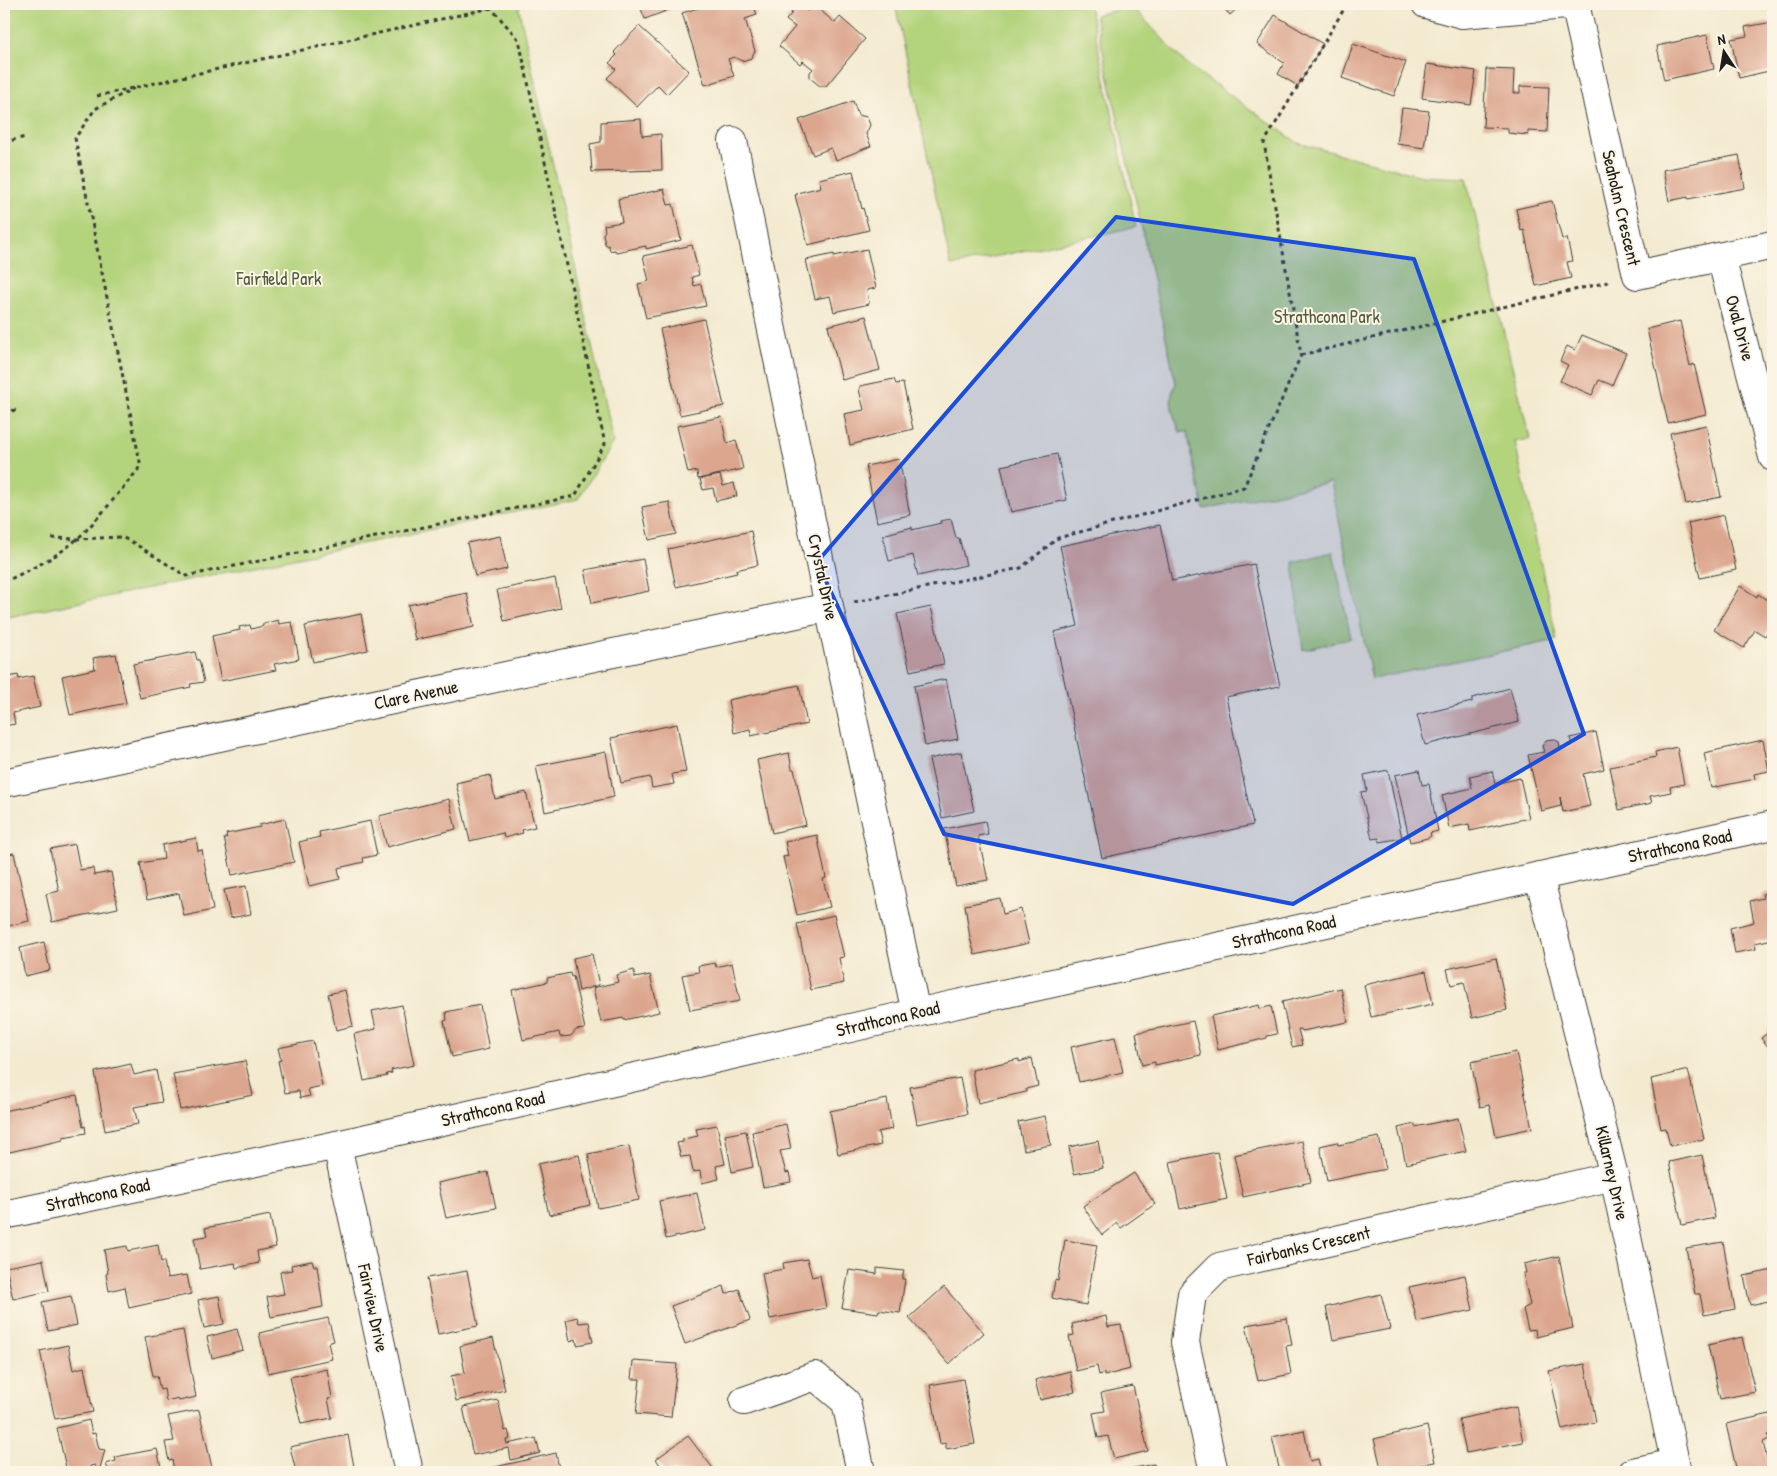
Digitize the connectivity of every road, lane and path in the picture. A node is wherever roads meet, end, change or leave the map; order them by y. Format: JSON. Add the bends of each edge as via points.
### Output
{"nodes":[{"id":1,"x":1347,"y":4,"type":"edge"},
{"id":2,"x":1426,"y":4,"type":"edge"},
{"id":3,"x":1576,"y":4,"type":"edge"},
{"id":4,"x":492,"y":6,"type":"edge"},
{"id":5,"x":134,"y":88,"type":"junction"},
{"id":6,"x":98,"y":96,"type":"dead end"},
{"id":7,"x":26,"y":137,"type":"dead end"},
{"id":8,"x":733,"y":141,"type":"dead end"},
{"id":9,"x":4,"y":142,"type":"edge"},
{"id":10,"x":4,"y":178,"type":"edge"},
{"id":11,"x":4,"y":187,"type":"edge"},
{"id":12,"x":1773,"y":245,"type":"edge"},
{"id":13,"x":1721,"y":257,"type":"junction"},
{"id":14,"x":1637,"y":275,"type":"junction"},
{"id":15,"x":1301,"y":355,"type":"junction"},
{"id":16,"x":16,"y":410,"type":"dead end"},
{"id":17,"x":4,"y":412,"type":"edge"},
{"id":18,"x":1773,"y":457,"type":"edge"},
{"id":19,"x":52,"y":538,"type":"dead end"},
{"id":20,"x":77,"y":539,"type":"junction"},
{"id":21,"x":4,"y":582,"type":"edge"},
{"id":22,"x":829,"y":608,"type":"junction"},
{"id":23,"x":4,"y":782,"type":"edge"},
{"id":24,"x":1773,"y":825,"type":"edge"},
{"id":25,"x":1539,"y":876,"type":"junction"},
{"id":26,"x":916,"y":1013,"type":"junction"},
{"id":27,"x":337,"y":1144,"type":"junction"},
{"id":28,"x":1614,"y":1176,"type":"junction"},
{"id":29,"x":4,"y":1215,"type":"edge"},
{"id":30,"x":744,"y":1400,"type":"dead end"},
{"id":31,"x":1676,"y":1468,"type":"edge"},
{"id":32,"x":409,"y":1472,"type":"edge"},
{"id":33,"x":860,"y":1472,"type":"edge"},
{"id":34,"x":1214,"y":1472,"type":"edge"},
{"id":35,"x":1633,"y":1472,"type":"edge"}],
"edges":[{"from":1,"to":15,"type":"path","via":[[1264,143]]},
{"from":2,"to":3,"type":"street","via":[[1462,14]]},
{"from":3,"to":14,"type":"street","name":"Seaholm Crescent"},
{"from":4,"to":5,"type":"path"},
{"from":4,"to":20,"type":"path","via":[[519,40],[605,444],[575,496],[186,576],[120,537]]},
{"from":5,"to":6,"type":"path"},
{"from":5,"to":20,"type":"path","via":[[95,109],[75,138],[140,462],[138,470]]},
{"from":7,"to":9,"type":"path"},
{"from":8,"to":22,"type":"street","name":"Crystal Drive"},
{"from":10,"to":11,"type":"path"},
{"from":12,"to":13,"type":"street","name":"Seaholm Crescent"},
{"from":13,"to":14,"type":"street","name":"Seaholm Crescent"},
{"from":13,"to":18,"type":"street","name":"Oval Drive"},
{"from":14,"to":15,"type":"path"},
{"from":15,"to":22,"type":"path","via":[[1244,488],[1058,538],[1021,568]]},
{"from":16,"to":17,"type":"path"},
{"from":19,"to":20,"type":"path"},
{"from":20,"to":21,"type":"path","via":[[58,554]]},
{"from":22,"to":23,"type":"street","name":"Clare Avenue"},
{"from":22,"to":26,"type":"street","name":"Crystal Drive"},
{"from":24,"to":25,"type":"street","name":"Strathcona Road"},
{"from":25,"to":26,"type":"street","name":"Strathcona Road"},
{"from":25,"to":28,"type":"street","name":"Killarney Drive"},
{"from":26,"to":27,"type":"street","name":"Strathcona Road"},
{"from":27,"to":29,"type":"street","name":"Strathcona Road"},
{"from":27,"to":32,"type":"street","name":"Fairview Drive"},
{"from":28,"to":31,"type":"street","name":"Killarney Drive"},
{"from":28,"to":34,"type":"street","name":"Fairbanks Crescent","via":[[1219,1267],[1192,1294],[1185,1342]]},
{"from":30,"to":33,"type":"street","via":[[815,1376],[846,1402]]},
{"from":31,"to":35,"type":"street"}]}
